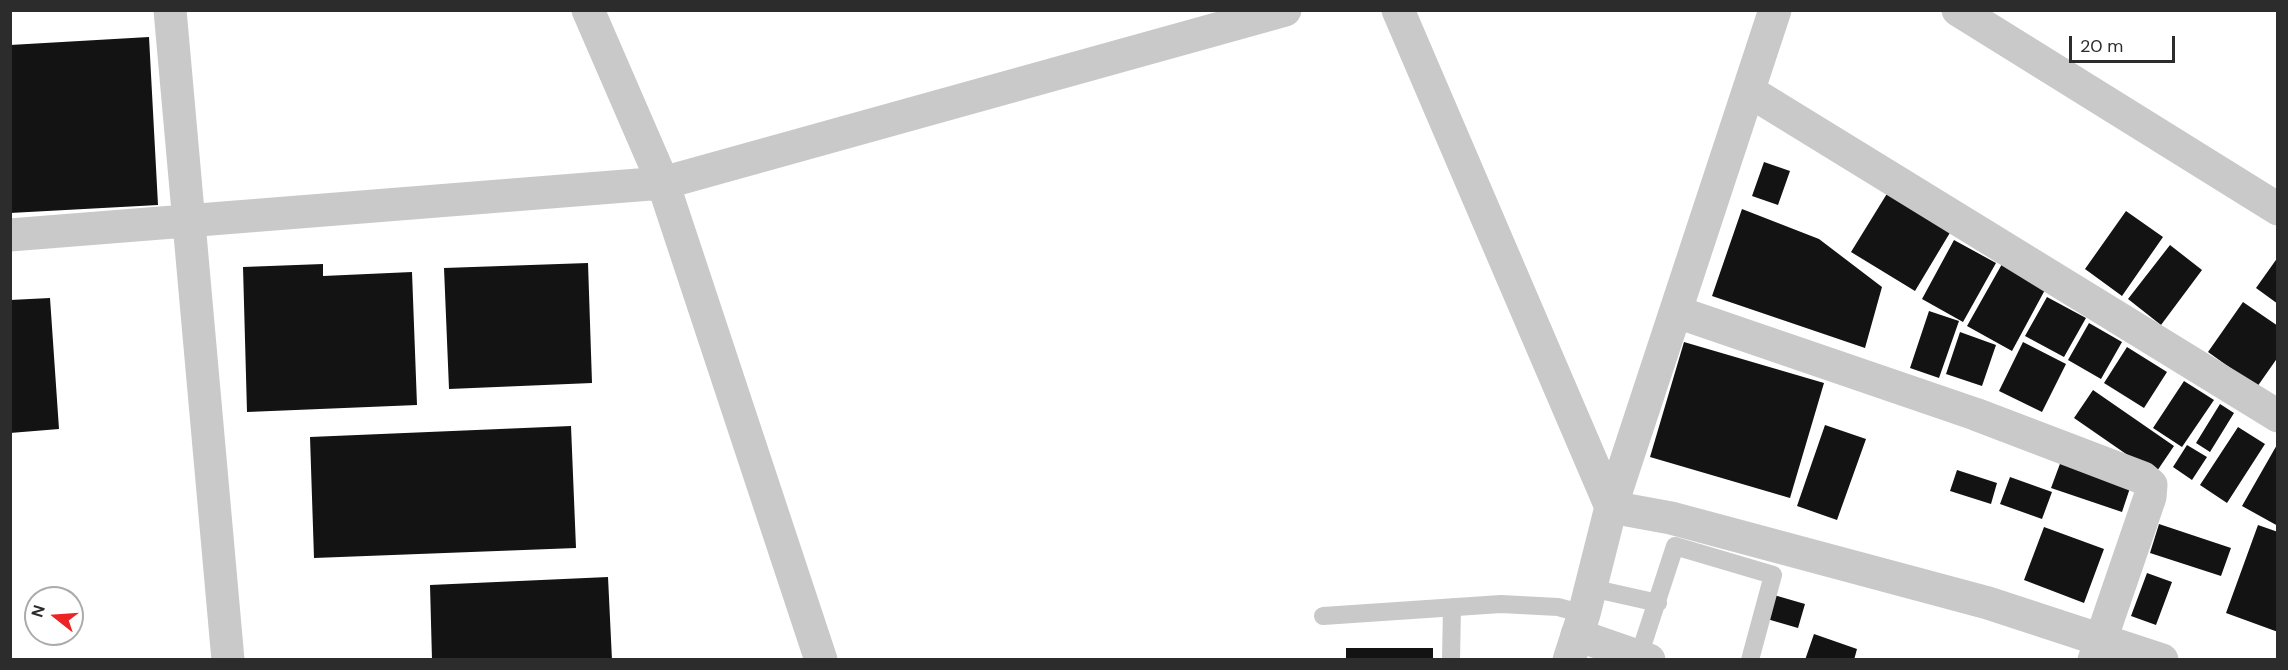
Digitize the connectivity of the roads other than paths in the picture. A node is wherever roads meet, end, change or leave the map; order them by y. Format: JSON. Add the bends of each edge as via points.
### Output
{"nodes":[{"id":1,"x":170,"y":10,"type":"edge"},
{"id":2,"x":588,"y":10,"type":"edge"},
{"id":3,"x":1285,"y":10,"type":"edge"},
{"id":4,"x":1398,"y":10,"type":"edge"},
{"id":5,"x":1775,"y":10,"type":"edge"},
{"id":6,"x":1958,"y":10,"type":"edge"},
{"id":7,"x":1749,"y":91,"type":"junction"},
{"id":8,"x":663,"y":183,"type":"junction"},
{"id":9,"x":2277,"y":209,"type":"edge"},
{"id":10,"x":188,"y":221,"type":"junction"},
{"id":11,"x":10,"y":235,"type":"edge"},
{"id":12,"x":1677,"y":312,"type":"junction"},
{"id":13,"x":2277,"y":416,"type":"edge"},
{"id":14,"x":1611,"y":507,"type":"junction"},
{"id":15,"x":1658,"y":603,"type":"junction"},
{"id":16,"x":1452,"y":607,"type":"junction"},
{"id":17,"x":1323,"y":616,"type":"dead end"},
{"id":18,"x":1580,"y":624,"type":"edge"},
{"id":19,"x":2098,"y":649,"type":"edge"},
{"id":20,"x":1644,"y":658,"type":"edge"},
{"id":21,"x":228,"y":660,"type":"edge"},
{"id":22,"x":821,"y":660,"type":"edge"},
{"id":23,"x":1452,"y":660,"type":"edge"},
{"id":24,"x":1750,"y":660,"type":"edge"},
{"id":25,"x":2162,"y":660,"type":"edge"}],
"edges":[{"from":1,"to":10,"type":"street"},
{"from":2,"to":8,"type":"street"},
{"from":3,"to":8,"type":"street"},
{"from":4,"to":14,"type":"street"},
{"from":5,"to":7,"type":"street"},
{"from":6,"to":9,"type":"street"},
{"from":7,"to":12,"type":"street"},
{"from":7,"to":13,"type":"street"},
{"from":8,"to":10,"type":"street"},
{"from":8,"to":22,"type":"street"},
{"from":10,"to":11,"type":"street"},
{"from":10,"to":21,"type":"street"},
{"from":12,"to":14,"type":"street"},
{"from":12,"to":19,"type":"street","via":[[1975,414],[2143,478],[2151,485],[2150,497]]},
{"from":14,"to":18,"type":"street"},
{"from":14,"to":19,"type":"street","via":[[1671,518],[1988,603]]},
{"from":15,"to":18,"type":"lane"},
{"from":15,"to":20,"type":"lane"},
{"from":15,"to":24,"type":"lane","via":[[1675,546],[1773,575]]},
{"from":16,"to":17,"type":"lane"},
{"from":16,"to":18,"type":"lane","via":[[1558,607]]},
{"from":16,"to":23,"type":"lane"},
{"from":18,"to":20,"type":"street"},
{"from":19,"to":25,"type":"street"}]}
